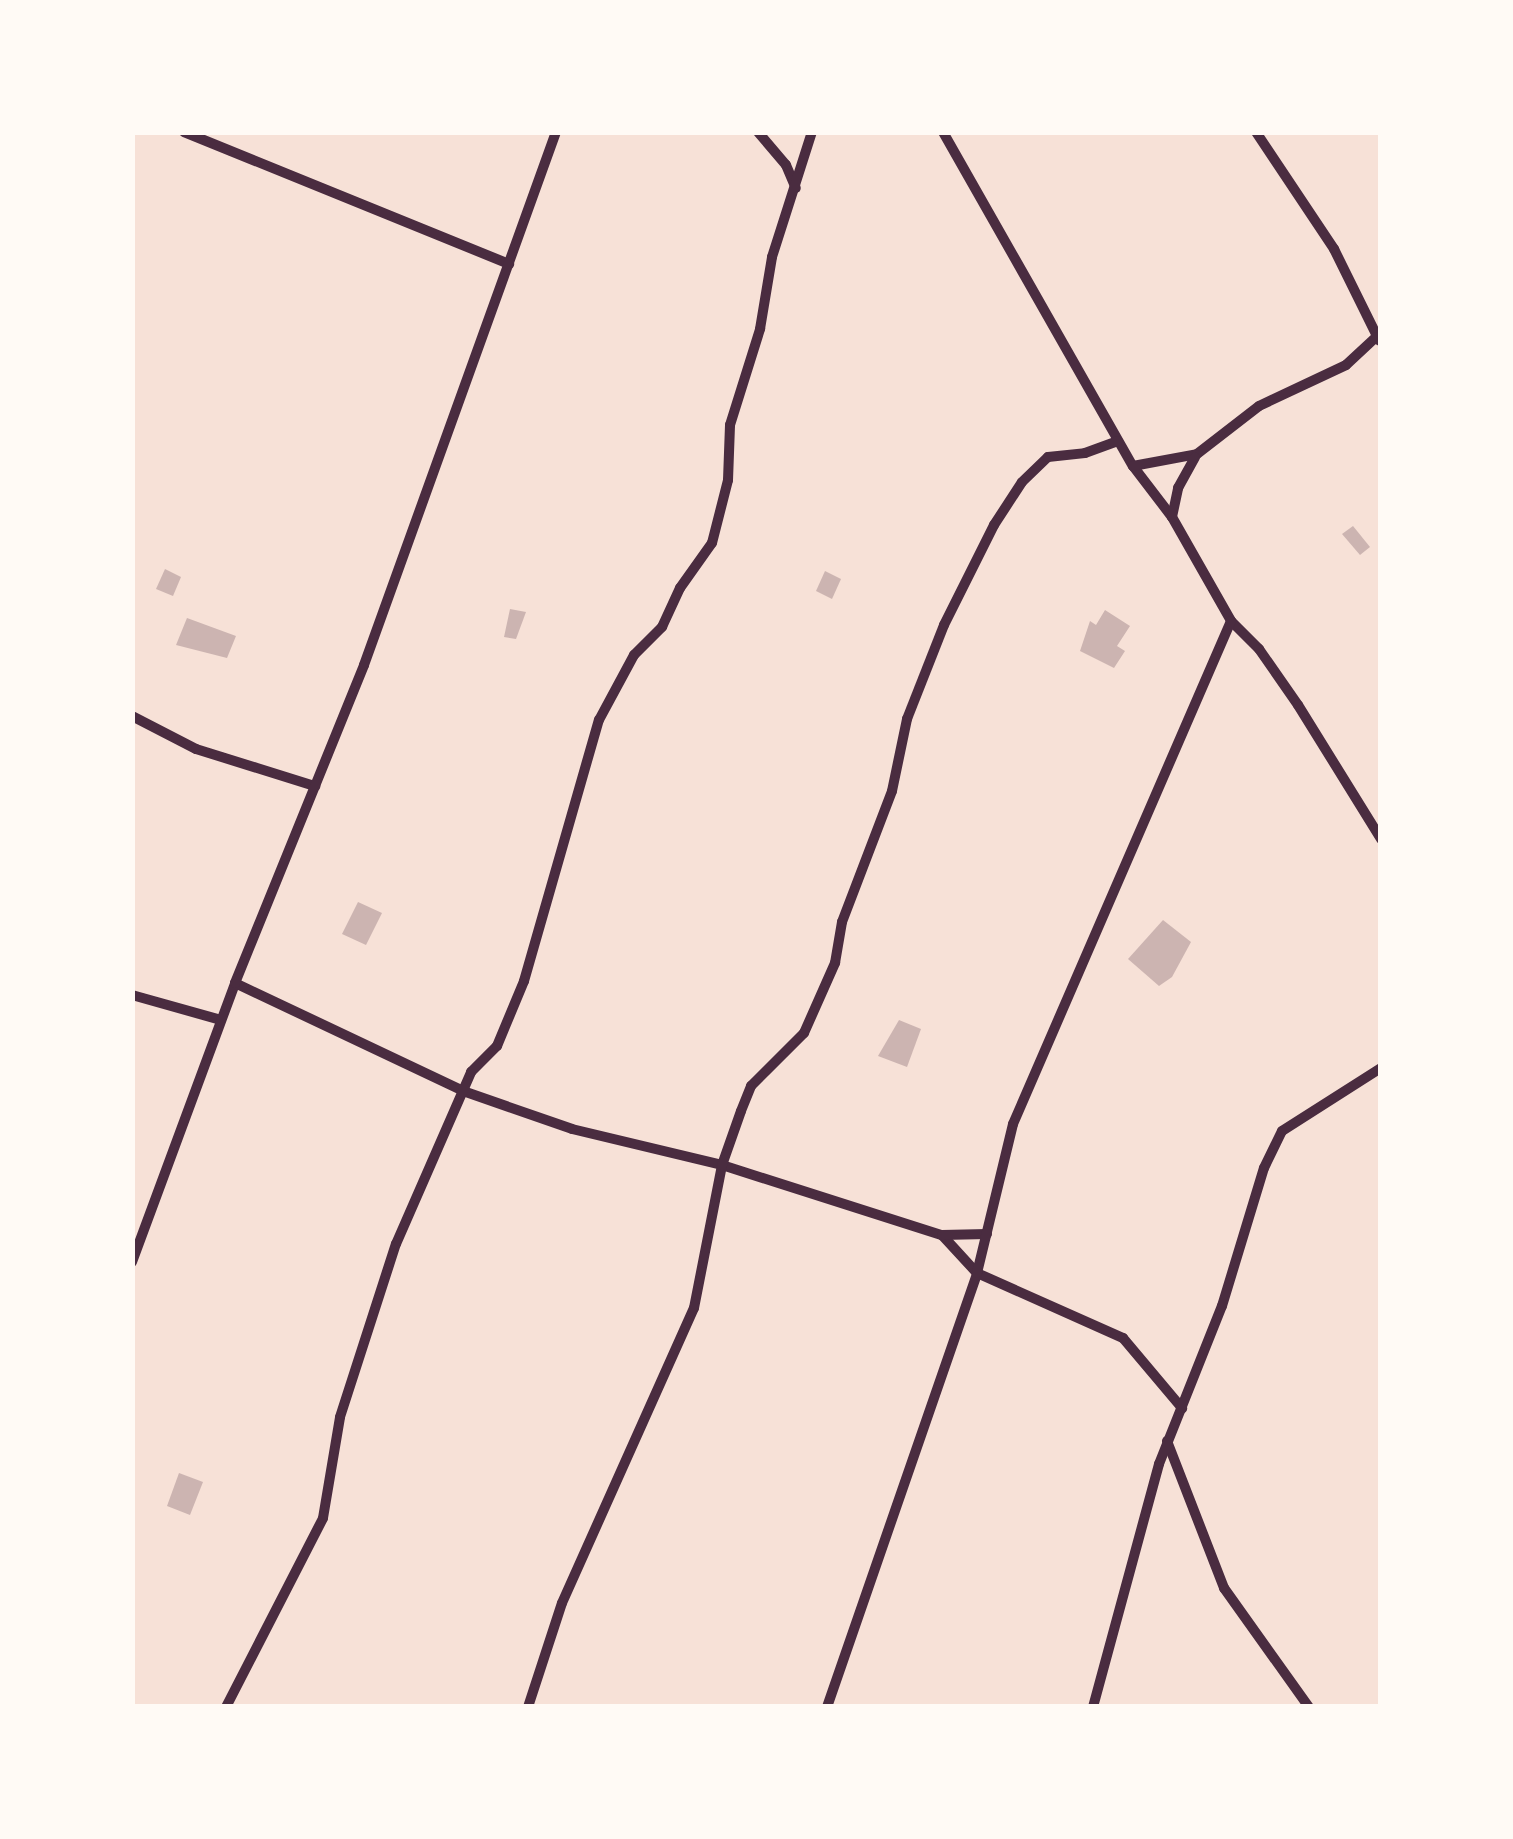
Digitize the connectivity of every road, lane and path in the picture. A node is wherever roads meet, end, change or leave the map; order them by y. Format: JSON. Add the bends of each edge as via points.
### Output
{"nodes":[{"id":1,"x":184,"y":132,"type":"edge"},
{"id":2,"x":556,"y":132,"type":"edge"},
{"id":3,"x":758,"y":132,"type":"edge"},
{"id":4,"x":812,"y":132,"type":"edge"},
{"id":5,"x":943,"y":132,"type":"edge"},
{"id":6,"x":1256,"y":132,"type":"edge"},
{"id":7,"x":796,"y":188,"type":"junction"},
{"id":8,"x":509,"y":264,"type":"junction"},
{"id":9,"x":1379,"y":339,"type":"edge"},
{"id":10,"x":1118,"y":441,"type":"junction"},
{"id":11,"x":1197,"y":454,"type":"junction"},
{"id":12,"x":1133,"y":466,"type":"junction"},
{"id":13,"x":1172,"y":517,"type":"junction"},
{"id":14,"x":1231,"y":621,"type":"junction"},
{"id":15,"x":132,"y":716,"type":"edge"},
{"id":16,"x":315,"y":785,"type":"junction"},
{"id":17,"x":1381,"y":839,"type":"edge"},
{"id":18,"x":235,"y":982,"type":"junction"},
{"id":19,"x":132,"y":995,"type":"edge"},
{"id":20,"x":221,"y":1020,"type":"junction"},
{"id":21,"x":1381,"y":1068,"type":"edge"},
{"id":22,"x":464,"y":1091,"type":"junction"},
{"id":23,"x":722,"y":1165,"type":"junction"},
{"id":24,"x":987,"y":1234,"type":"junction"},
{"id":25,"x":942,"y":1235,"type":"junction"},
{"id":26,"x":132,"y":1262,"type":"edge"},
{"id":27,"x":977,"y":1273,"type":"junction"},
{"id":28,"x":1182,"y":1408,"type":"junction"},
{"id":29,"x":1167,"y":1441,"type":"junction"},
{"id":30,"x":226,"y":1707,"type":"edge"},
{"id":31,"x":528,"y":1707,"type":"edge"},
{"id":32,"x":827,"y":1707,"type":"edge"},
{"id":33,"x":1093,"y":1707,"type":"edge"},
{"id":34,"x":1309,"y":1707,"type":"edge"}],
"edges":[{"from":1,"to":8,"type":"street"},
{"from":2,"to":8,"type":"street"},
{"from":3,"to":7,"type":"street"},
{"from":4,"to":7,"type":"street"},
{"from":5,"to":10,"type":"street"},
{"from":6,"to":9,"type":"street","via":[[1334,249]]},
{"from":7,"to":22,"type":"street","via":[[730,425],[728,479],[712,543],[599,720],[524,981],[497,1046]]},
{"from":8,"to":16,"type":"street"},
{"from":9,"to":11,"type":"street","via":[[1259,406]]},
{"from":10,"to":12,"type":"street"},
{"from":10,"to":23,"type":"street","via":[[1048,457],[994,525],[907,719],[892,790],[827,981],[804,1034],[751,1086]]},
{"from":11,"to":12,"type":"street"},
{"from":11,"to":13,"type":"street"},
{"from":12,"to":13,"type":"street"},
{"from":13,"to":14,"type":"street"},
{"from":14,"to":17,"type":"street","via":[[1298,704]]},
{"from":14,"to":24,"type":"street","via":[[1013,1124]]},
{"from":15,"to":16,"type":"street","via":[[196,748]]},
{"from":16,"to":18,"type":"street"},
{"from":18,"to":20,"type":"street"},
{"from":18,"to":22,"type":"street"},
{"from":19,"to":20,"type":"street"},
{"from":20,"to":26,"type":"street"},
{"from":21,"to":28,"type":"street","via":[[1282,1131]]},
{"from":22,"to":23,"type":"street","via":[[572,1129]]},
{"from":22,"to":30,"type":"street","via":[[396,1244],[340,1417],[323,1518]]},
{"from":23,"to":25,"type":"street"},
{"from":23,"to":31,"type":"street","via":[[694,1308],[562,1603]]},
{"from":24,"to":25,"type":"street"},
{"from":24,"to":27,"type":"street"},
{"from":25,"to":27,"type":"street"},
{"from":27,"to":28,"type":"street","via":[[1124,1338]]},
{"from":27,"to":32,"type":"street"},
{"from":28,"to":29,"type":"street"},
{"from":29,"to":33,"type":"street"},
{"from":29,"to":34,"type":"street","via":[[1224,1588]]}]}
